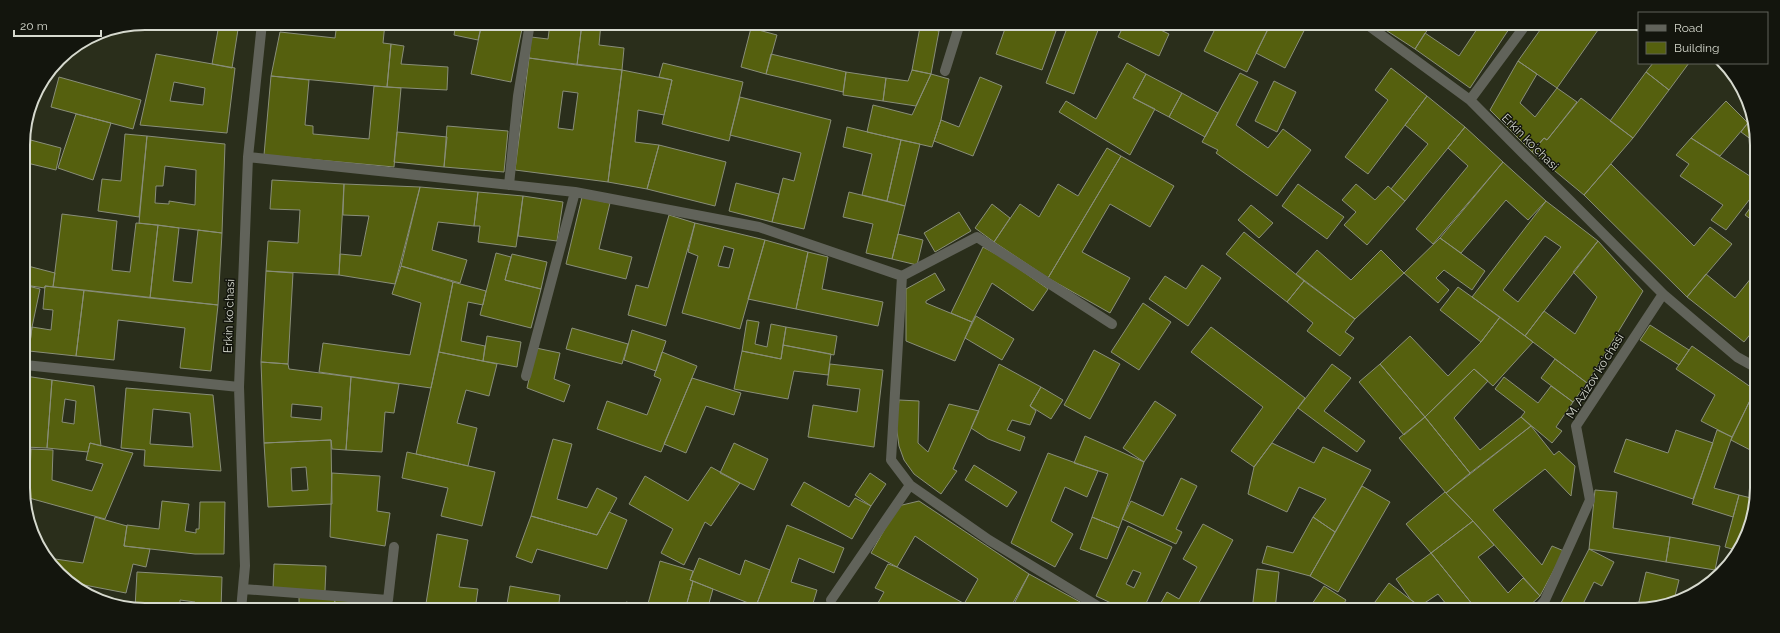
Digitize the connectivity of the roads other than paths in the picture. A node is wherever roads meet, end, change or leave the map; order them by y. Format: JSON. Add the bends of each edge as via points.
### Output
{"nodes":[{"id":1,"x":261,"y":30,"type":"edge"},
{"id":2,"x":529,"y":30,"type":"edge"},
{"id":3,"x":958,"y":30,"type":"edge"},
{"id":4,"x":1375,"y":30,"type":"edge"},
{"id":5,"x":1522,"y":30,"type":"edge"},
{"id":6,"x":945,"y":71,"type":"dead end"},
{"id":7,"x":1470,"y":100,"type":"junction"},
{"id":8,"x":248,"y":157,"type":"junction"},
{"id":9,"x":509,"y":185,"type":"junction"},
{"id":10,"x":575,"y":192,"type":"junction"},
{"id":11,"x":902,"y":276,"type":"junction"},
{"id":12,"x":1663,"y":294,"type":"junction"},
{"id":13,"x":1112,"y":324,"type":"dead end"},
{"id":14,"x":1750,"y":364,"type":"edge"},
{"id":15,"x":30,"y":366,"type":"edge"},
{"id":16,"x":526,"y":376,"type":"dead end"},
{"id":17,"x":239,"y":387,"type":"junction"},
{"id":18,"x":910,"y":485,"type":"junction"},
{"id":19,"x":394,"y":547,"type":"dead end"},
{"id":20,"x":243,"y":589,"type":"junction"},
{"id":21,"x":831,"y":600,"type":"dead end"},
{"id":22,"x":242,"y":603,"type":"edge"},
{"id":23,"x":1092,"y":603,"type":"edge"},
{"id":24,"x":1543,"y":603,"type":"edge"}],
"edges":[{"from":1,"to":8,"type":"street","name":"Erkin koʻchasi"},
{"from":2,"to":9,"type":"street","via":[[518,96]]},
{"from":3,"to":6,"type":"street"},
{"from":4,"to":7,"type":"street","name":"Erkin koʻchasi"},
{"from":5,"to":7,"type":"street"},
{"from":7,"to":12,"type":"street","name":"Erkin koʻchasi"},
{"from":8,"to":9,"type":"street"},
{"from":8,"to":17,"type":"street","name":"Erkin koʻchasi"},
{"from":9,"to":10,"type":"street"},
{"from":10,"to":11,"type":"street","via":[[759,227]]},
{"from":10,"to":16,"type":"street"},
{"from":11,"to":13,"type":"street","via":[[977,237]]},
{"from":11,"to":18,"type":"street","via":[[891,460]]},
{"from":12,"to":14,"type":"street","name":"Erkin koʻchasi","via":[[1737,357]]},
{"from":12,"to":24,"type":"street","name":"M. Azizov koʻchasi","via":[[1576,426],[1590,500]]},
{"from":15,"to":17,"type":"street"},
{"from":17,"to":20,"type":"street","name":"Erkin koʻchasi"},
{"from":18,"to":21,"type":"street"},
{"from":18,"to":23,"type":"street","via":[[989,540]]},
{"from":19,"to":20,"type":"street","via":[[388,600]]},
{"from":20,"to":22,"type":"street","name":"Erkin koʻchasi"}]}
